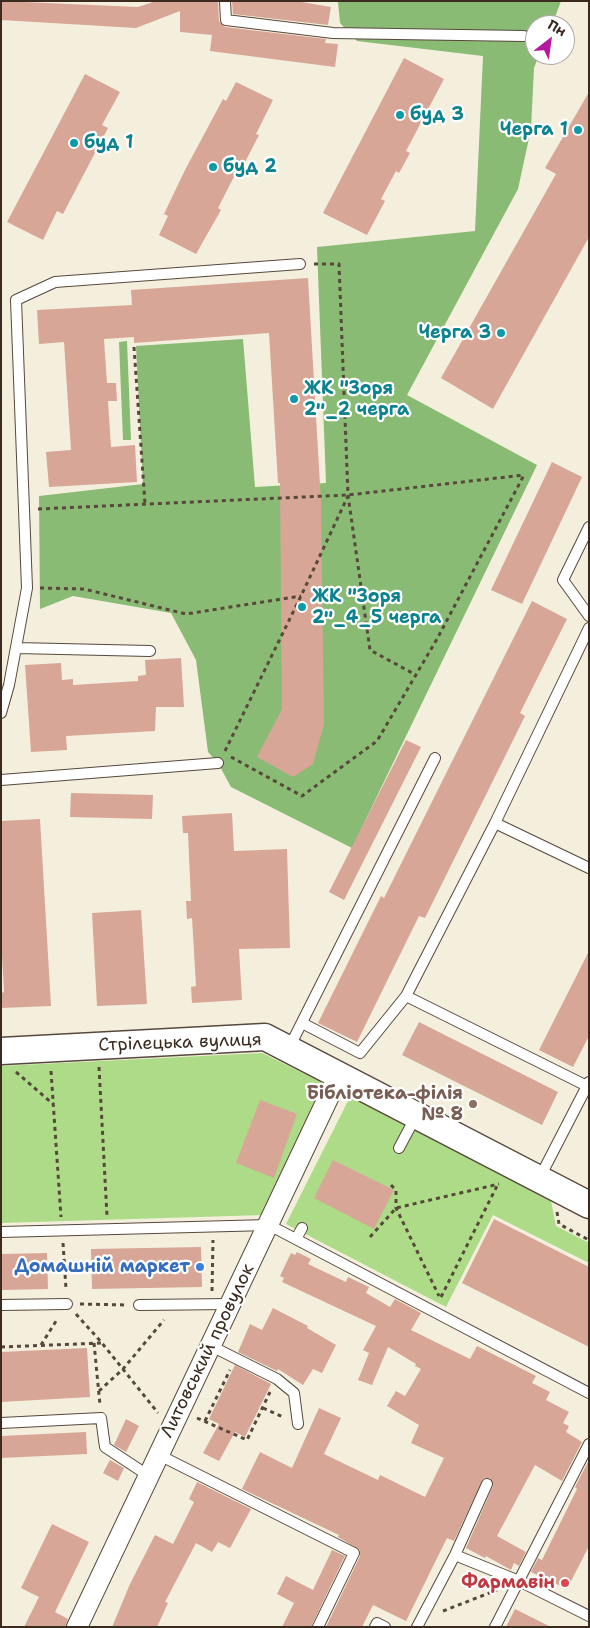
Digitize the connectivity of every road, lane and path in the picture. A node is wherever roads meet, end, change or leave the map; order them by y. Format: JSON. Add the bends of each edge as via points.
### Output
{"nodes":[{"id":1,"x":226,"y":1,"type":"edge"},
{"id":2,"x":524,"y":36,"type":"dead end"},
{"id":3,"x":300,"y":264,"type":"joint"},
{"id":4,"x":134,"y":347,"type":"dead end"},
{"id":5,"x":348,"y":495,"type":"junction"},
{"id":6,"x":145,"y":504,"type":"junction"},
{"id":7,"x":24,"y":510,"type":"junction"},
{"id":8,"x":589,"y":527,"type":"edge"},
{"id":9,"x":27,"y":588,"type":"junction"},
{"id":10,"x":301,"y":596,"type":"junction"},
{"id":11,"x":589,"y":616,"type":"edge"},
{"id":12,"x":589,"y":628,"type":"edge"},
{"id":13,"x":16,"y":648,"type":"junction"},
{"id":14,"x":150,"y":651,"type":"dead end"},
{"id":15,"x":416,"y":675,"type":"junction"},
{"id":16,"x":1,"y":714,"type":"edge"},
{"id":17,"x":435,"y":758,"type":"dead end"},
{"id":18,"x":218,"y":763,"type":"dead end"},
{"id":19,"x":1,"y":780,"type":"edge"},
{"id":20,"x":495,"y":822,"type":"junction"},
{"id":21,"x":589,"y":868,"type":"edge"},
{"id":22,"x":406,"y":996,"type":"junction"},
{"id":23,"x":302,"y":1023,"type":"junction"},
{"id":24,"x":49,"y":1048,"type":"junction"},
{"id":25,"x":289,"y":1049,"type":"junction"},
{"id":26,"x":6,"y":1060,"type":"edge"},
{"id":27,"x":99,"y":1067,"type":"dead end"},
{"id":28,"x":339,"y":1076,"type":"junction"},
{"id":29,"x":588,"y":1084,"type":"edge"},
{"id":30,"x":584,"y":1100,"type":"edge"},
{"id":31,"x":53,"y":1104,"type":"junction"},
{"id":32,"x":416,"y":1116,"type":"junction"},
{"id":33,"x":399,"y":1148,"type":"dead end"},
{"id":34,"x":538,"y":1180,"type":"junction"},
{"id":35,"x":505,"y":1183,"type":"dead end"},
{"id":36,"x":498,"y":1184,"type":"junction"},
{"id":37,"x":391,"y":1185,"type":"dead end"},
{"id":38,"x":589,"y":1205,"type":"edge"},
{"id":39,"x":396,"y":1208,"type":"junction"},
{"id":40,"x":269,"y":1225,"type":"junction"},
{"id":41,"x":213,"y":1226,"type":"junction"},
{"id":42,"x":302,"y":1228,"type":"dead end"},
{"id":43,"x":107,"y":1229,"type":"junction"},
{"id":44,"x":62,"y":1230,"type":"junction"},
{"id":45,"x":1,"y":1232,"type":"edge"},
{"id":46,"x":370,"y":1237,"type":"dead end"},
{"id":47,"x":296,"y":1239,"type":"junction"},
{"id":48,"x":439,"y":1297,"type":"junction"},
{"id":49,"x":448,"y":1301,"type":"dead end"},
{"id":50,"x":67,"y":1304,"type":"junction"},
{"id":51,"x":177,"y":1304,"type":"junction"},
{"id":52,"x":222,"y":1304,"type":"junction"},
{"id":53,"x":1,"y":1305,"type":"edge"},
{"id":54,"x":139,"y":1305,"type":"joint"},
{"id":55,"x":102,"y":1342,"type":"junction"},
{"id":56,"x":94,"y":1343,"type":"junction"},
{"id":57,"x":41,"y":1345,"type":"junction"},
{"id":58,"x":211,"y":1346,"type":"junction"},
{"id":59,"x":1,"y":1347,"type":"edge"},
{"id":60,"x":236,"y":1359,"type":"junction"},
{"id":61,"x":123,"y":1369,"type":"junction"},
{"id":62,"x":277,"y":1379,"type":"junction"},
{"id":63,"x":99,"y":1391,"type":"junction"},
{"id":64,"x":589,"y":1393,"type":"edge"},
{"id":65,"x":263,"y":1408,"type":"junction"},
{"id":66,"x":180,"y":1410,"type":"junction"},
{"id":67,"x":102,"y":1418,"type":"junction"},
{"id":68,"x":205,"y":1421,"type":"junction"},
{"id":69,"x":1,"y":1423,"type":"edge"},
{"id":70,"x":298,"y":1424,"type":"joint"},
{"id":71,"x":171,"y":1430,"type":"junction"},
{"id":72,"x":589,"y":1444,"type":"edge"},
{"id":73,"x":159,"y":1455,"type":"junction"},
{"id":74,"x":149,"y":1476,"type":"junction"},
{"id":75,"x":488,"y":1484,"type":"dead end"},
{"id":76,"x":455,"y":1555,"type":"junction"},
{"id":77,"x":519,"y":1581,"type":"junction"},
{"id":78,"x":589,"y":1616,"type":"edge"},
{"id":79,"x":419,"y":1623,"type":"edge"},
{"id":80,"x":77,"y":1627,"type":"edge"},
{"id":81,"x":318,"y":1627,"type":"edge"},
{"id":82,"x":375,"y":1627,"type":"edge"},
{"id":83,"x":385,"y":1627,"type":"edge"},
{"id":84,"x":495,"y":1627,"type":"edge"}],
"edges":[{"from":1,"to":2,"type":"lane","via":[[226,20],[334,33]]},
{"from":3,"to":5,"type":"path","via":[[339,264]]},
{"from":3,"to":7,"type":"lane","via":[[55,282],[16,300]]},
{"from":4,"to":6,"type":"path"},
{"from":5,"to":6,"type":"path"},
{"from":5,"to":10,"type":"path"},
{"from":5,"to":15,"type":"path","via":[[370,650]]},
{"from":5,"to":15,"type":"path","via":[[524,475]]},
{"from":6,"to":7,"type":"path"},
{"from":7,"to":9,"type":"lane"},
{"from":8,"to":11,"type":"lane","via":[[563,580]]},
{"from":9,"to":10,"type":"path","via":[[84,589],[186,614]]},
{"from":9,"to":13,"type":"lane"},
{"from":10,"to":15,"type":"path","via":[[224,753],[302,796],[377,741]]},
{"from":12,"to":20,"type":"lane"},
{"from":13,"to":14,"type":"lane"},
{"from":13,"to":16,"type":"lane"},
{"from":17,"to":23,"type":"lane"},
{"from":18,"to":19,"type":"lane"},
{"from":20,"to":21,"type":"lane"},
{"from":20,"to":22,"type":"lane"},
{"from":22,"to":23,"type":"lane","via":[[360,1053]]},
{"from":22,"to":29,"type":"lane"},
{"from":23,"to":25,"type":"lane"},
{"from":24,"to":25,"type":"street","name":"Стрілецька вулиця","via":[[265,1037]]},
{"from":24,"to":26,"type":"street","name":"Стрілецька вулиця"},
{"from":24,"to":31,"type":"path"},
{"from":25,"to":28,"type":"street","name":"Стрілецька вулиця"},
{"from":26,"to":31,"type":"path"},
{"from":27,"to":43,"type":"path","via":[[106,1157]]},
{"from":28,"to":32,"type":"street","name":"Стрілецька вулиця"},
{"from":28,"to":40,"type":"street","name":"Литовський провулок"},
{"from":29,"to":30,"type":"lane"},
{"from":30,"to":34,"type":"lane"},
{"from":31,"to":44,"type":"path"},
{"from":32,"to":33,"type":"lane"},
{"from":32,"to":34,"type":"street","name":"Стрілецька вулиця"},
{"from":34,"to":38,"type":"street","name":"Стрілецька вулиця"},
{"from":35,"to":36,"type":"path"},
{"from":36,"to":39,"type":"path"},
{"from":36,"to":48,"type":"path"},
{"from":37,"to":39,"type":"path","via":[[396,1190]]},
{"from":39,"to":46,"type":"path"},
{"from":39,"to":48,"type":"path"},
{"from":40,"to":41,"type":"lane"},
{"from":40,"to":47,"type":"lane"},
{"from":40,"to":52,"type":"street","name":"Литовський провулок"},
{"from":41,"to":43,"type":"lane"},
{"from":41,"to":52,"type":"path"},
{"from":42,"to":47,"type":"lane"},
{"from":43,"to":44,"type":"lane"},
{"from":44,"to":45,"type":"lane"},
{"from":44,"to":50,"type":"path"},
{"from":47,"to":64,"type":"lane"},
{"from":48,"to":49,"type":"path"},
{"from":50,"to":53,"type":"lane"},
{"from":50,"to":54,"type":"path"},
{"from":50,"to":55,"type":"path"},
{"from":50,"to":57,"type":"path"},
{"from":51,"to":52,"type":"lane"},
{"from":51,"to":54,"type":"lane"},
{"from":51,"to":61,"type":"path"},
{"from":52,"to":58,"type":"street","name":"Литовський провулок"},
{"from":55,"to":56,"type":"path"},
{"from":55,"to":61,"type":"path"},
{"from":56,"to":57,"type":"path"},
{"from":56,"to":63,"type":"path"},
{"from":57,"to":59,"type":"path"},
{"from":58,"to":60,"type":"lane"},
{"from":58,"to":66,"type":"street","name":"Литовський провулок"},
{"from":60,"to":62,"type":"lane"},
{"from":60,"to":68,"type":"path"},
{"from":61,"to":63,"type":"path"},
{"from":61,"to":71,"type":"path"},
{"from":62,"to":65,"type":"path"},
{"from":62,"to":70,"type":"lane","via":[[294,1393]]},
{"from":63,"to":67,"type":"path"},
{"from":65,"to":68,"type":"path","via":[[247,1440]]},
{"from":65,"to":70,"type":"path"},
{"from":66,"to":68,"type":"path"},
{"from":66,"to":71,"type":"street","name":"Литовський провулок"},
{"from":67,"to":69,"type":"lane"},
{"from":67,"to":74,"type":"lane","via":[[105,1447]]},
{"from":71,"to":73,"type":"street","name":"Литовський провулок"},
{"from":72,"to":77,"type":"lane"},
{"from":73,"to":74,"type":"street","name":"Литовський провулок"},
{"from":73,"to":81,"type":"lane","via":[[354,1553]]},
{"from":74,"to":80,"type":"street","name":"Литовський провулок"},
{"from":75,"to":76,"type":"lane"},
{"from":76,"to":77,"type":"lane"},
{"from":76,"to":79,"type":"lane"},
{"from":77,"to":78,"type":"lane"},
{"from":77,"to":79,"type":"path"},
{"from":77,"to":84,"type":"lane"},
{"from":82,"to":83,"type":"lane","via":[[376,1623]]}]}
